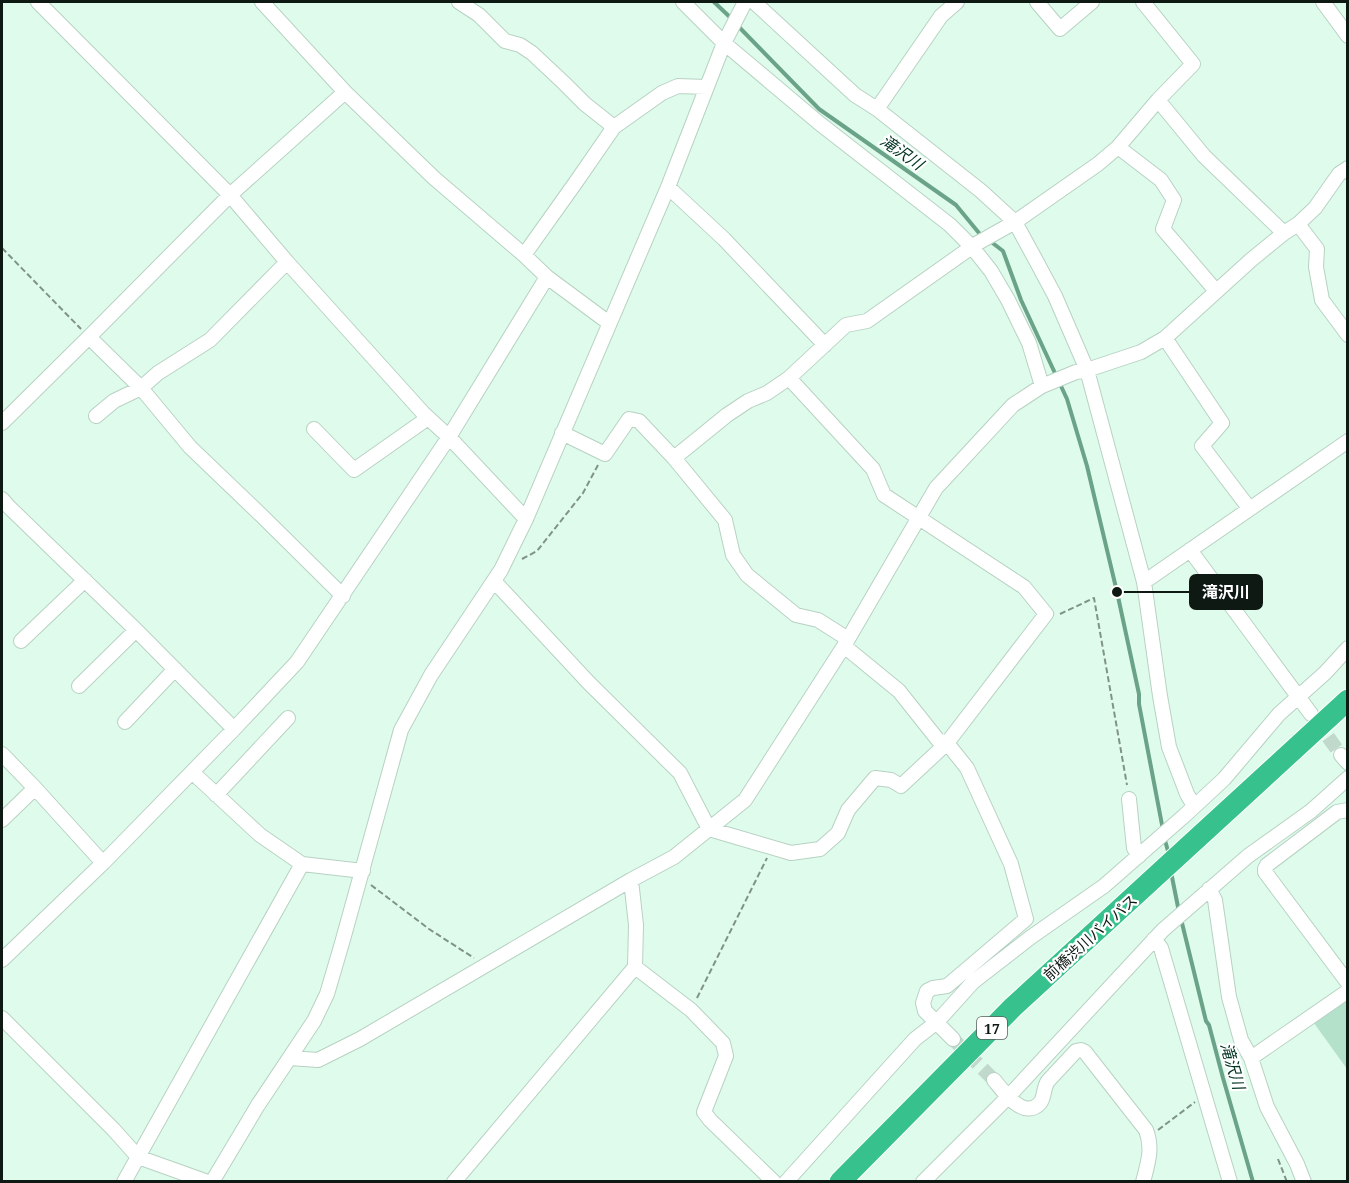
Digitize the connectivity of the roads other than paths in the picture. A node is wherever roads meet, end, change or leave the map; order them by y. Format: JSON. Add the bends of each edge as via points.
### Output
{"nodes":[{"id":1,"x":38,"y":2,"type":"edge"},
{"id":2,"x":262,"y":2,"type":"edge"},
{"id":3,"x":459,"y":2,"type":"edge"},
{"id":4,"x":683,"y":2,"type":"edge"},
{"id":5,"x":745,"y":2,"type":"edge"},
{"id":6,"x":754,"y":2,"type":"edge"},
{"id":7,"x":957,"y":2,"type":"edge"},
{"id":8,"x":1037,"y":2,"type":"edge"},
{"id":9,"x":1092,"y":2,"type":"edge"},
{"id":10,"x":1143,"y":2,"type":"edge"},
{"id":11,"x":1323,"y":2,"type":"edge"},
{"id":12,"x":1347,"y":36,"type":"edge"},
{"id":13,"x":724,"y":43,"type":"junction"},
{"id":14,"x":706,"y":87,"type":"junction"},
{"id":15,"x":345,"y":92,"type":"junction"},
{"id":16,"x":1158,"y":100,"type":"junction"},
{"id":17,"x":877,"y":109,"type":"junction"},
{"id":18,"x":614,"y":127,"type":"junction"},
{"id":19,"x":1118,"y":147,"type":"junction"},
{"id":20,"x":1347,"y":168,"type":"edge"},
{"id":21,"x":668,"y":188,"type":"junction"},
{"id":22,"x":231,"y":195,"type":"junction"},
{"id":23,"x":1015,"y":222,"type":"junction"},
{"id":24,"x":1298,"y":224,"type":"junction"},
{"id":25,"x":1284,"y":233,"type":"junction"},
{"id":26,"x":974,"y":245,"type":"junction"},
{"id":27,"x":524,"y":255,"type":"junction"},
{"id":28,"x":287,"y":262,"type":"junction"},
{"id":29,"x":547,"y":277,"type":"junction"},
{"id":30,"x":1216,"y":291,"type":"junction"},
{"id":31,"x":609,"y":323,"type":"junction"},
{"id":32,"x":1347,"y":336,"type":"edge"},
{"id":33,"x":89,"y":337,"type":"junction"},
{"id":34,"x":1165,"y":338,"type":"junction"},
{"id":35,"x":825,"y":345,"type":"junction"},
{"id":36,"x":1082,"y":371,"type":"junction"},
{"id":37,"x":789,"y":378,"type":"junction"},
{"id":38,"x":1046,"y":385,"type":"junction"},
{"id":39,"x":141,"y":388,"type":"junction"},
{"id":40,"x":96,"y":416,"type":"dead end"},
{"id":41,"x":428,"y":418,"type":"junction"},
{"id":42,"x":2,"y":423,"type":"edge"},
{"id":43,"x":314,"y":429,"type":"dead end"},
{"id":44,"x":562,"y":433,"type":"junction"},
{"id":45,"x":449,"y":437,"type":"junction"},
{"id":46,"x":1347,"y":441,"type":"edge"},
{"id":47,"x":674,"y":458,"type":"junction"},
{"id":48,"x":4,"y":507,"type":"edge"},
{"id":49,"x":1250,"y":508,"type":"junction"},
{"id":50,"x":526,"y":519,"type":"junction"},
{"id":51,"x":918,"y":519,"type":"junction"},
{"id":52,"x":1190,"y":550,"type":"junction"},
{"id":53,"x":497,"y":576,"type":"junction"},
{"id":54,"x":85,"y":580,"type":"junction"},
{"id":55,"x":1144,"y":582,"type":"junction"},
{"id":56,"x":343,"y":596,"type":"junction"},
{"id":57,"x":136,"y":630,"type":"junction"},
{"id":58,"x":21,"y":641,"type":"dead end"},
{"id":59,"x":846,"y":642,"type":"junction"},
{"id":60,"x":1347,"y":648,"type":"edge"},
{"id":61,"x":175,"y":669,"type":"junction"},
{"id":62,"x":79,"y":686,"type":"dead end"},
{"id":63,"x":1298,"y":696,"type":"junction"},
{"id":64,"x":1347,"y":700,"type":"edge"},
{"id":65,"x":1311,"y":714,"type":"tunnel mouth"},
{"id":66,"x":288,"y":718,"type":"dead end"},
{"id":67,"x":125,"y":722,"type":"dead end"},
{"id":68,"x":234,"y":729,"type":"junction"},
{"id":69,"x":947,"y":743,"type":"junction"},
{"id":70,"x":4,"y":761,"type":"edge"},
{"id":71,"x":192,"y":772,"type":"junction"},
{"id":72,"x":1347,"y":778,"type":"edge"},
{"id":73,"x":35,"y":788,"type":"junction"},
{"id":74,"x":216,"y":795,"type":"junction"},
{"id":75,"x":1129,"y":799,"type":"road end"},
{"id":76,"x":1347,"y":810,"type":"edge"},
{"id":77,"x":1189,"y":811,"type":"junction"},
{"id":78,"x":2,"y":820,"type":"edge"},
{"id":79,"x":709,"y":829,"type":"junction"},
{"id":80,"x":1141,"y":854,"type":"junction"},
{"id":81,"x":103,"y":863,"type":"junction"},
{"id":82,"x":302,"y":864,"type":"junction"},
{"id":83,"x":362,"y":874,"type":"junction"},
{"id":84,"x":631,"y":880,"type":"junction"},
{"id":85,"x":1206,"y":892,"type":"junction"},
{"id":86,"x":1158,"y":935,"type":"junction"},
{"id":87,"x":2,"y":960,"type":"edge"},
{"id":88,"x":635,"y":967,"type":"junction"},
{"id":89,"x":1347,"y":984,"type":"edge"},
{"id":90,"x":1347,"y":991,"type":"edge"},
{"id":91,"x":2,"y":1018,"type":"edge"},
{"id":92,"x":937,"y":1022,"type":"junction"},
{"id":93,"x":953,"y":1039,"type":"tunnel mouth"},
{"id":94,"x":290,"y":1058,"type":"junction"},
{"id":95,"x":1251,"y":1058,"type":"junction"},
{"id":96,"x":994,"y":1080,"type":"tunnel mouth"},
{"id":97,"x":1008,"y":1096,"type":"junction"},
{"id":98,"x":138,"y":1157,"type":"junction"},
{"id":99,"x":124,"y":1182,"type":"edge"},
{"id":100,"x":210,"y":1182,"type":"edge"},
{"id":101,"x":454,"y":1182,"type":"edge"},
{"id":102,"x":774,"y":1182,"type":"edge"},
{"id":103,"x":786,"y":1182,"type":"edge"},
{"id":104,"x":840,"y":1182,"type":"edge"},
{"id":105,"x":923,"y":1182,"type":"edge"},
{"id":106,"x":1143,"y":1182,"type":"edge"},
{"id":107,"x":1230,"y":1182,"type":"edge"},
{"id":108,"x":1304,"y":1182,"type":"edge"}],
"edges":[{"from":1,"to":22,"type":"street"},
{"from":2,"to":15,"type":"street"},
{"from":3,"to":18,"type":"street","via":[[479,15],[505,41],[532,53]]},
{"from":4,"to":13,"type":"street"},
{"from":5,"to":13,"type":"street"},
{"from":6,"to":17,"type":"street","via":[[855,95]]},
{"from":7,"to":17,"type":"street","via":[[941,16]]},
{"from":8,"to":9,"type":"street","via":[[1060,29]]},
{"from":10,"to":16,"type":"street","via":[[1193,63]]},
{"from":11,"to":12,"type":"street"},
{"from":13,"to":14,"type":"street"},
{"from":13,"to":26,"type":"street"},
{"from":14,"to":18,"type":"street","via":[[678,86]]},
{"from":14,"to":21,"type":"street"},
{"from":15,"to":22,"type":"street"},
{"from":15,"to":27,"type":"street","via":[[434,178]]},
{"from":16,"to":19,"type":"street"},
{"from":16,"to":25,"type":"street","via":[[1204,156]]},
{"from":17,"to":23,"type":"street"},
{"from":18,"to":27,"type":"street"},
{"from":19,"to":23,"type":"street"},
{"from":19,"to":30,"type":"street","via":[[1161,180],[1174,200],[1163,229]]},
{"from":20,"to":24,"type":"street","via":[[1316,208]]},
{"from":21,"to":31,"type":"street"},
{"from":21,"to":35,"type":"street","via":[[724,239]]},
{"from":22,"to":28,"type":"street"},
{"from":22,"to":33,"type":"street"},
{"from":23,"to":26,"type":"street"},
{"from":23,"to":36,"type":"street","via":[[1055,297]]},
{"from":24,"to":25,"type":"street"},
{"from":24,"to":32,"type":"street","via":[[1317,249],[1322,300]]},
{"from":25,"to":30,"type":"street"},
{"from":26,"to":35,"type":"street","via":[[867,321],[846,326]]},
{"from":26,"to":38,"type":"street","via":[[1008,300]]},
{"from":27,"to":29,"type":"street"},
{"from":28,"to":39,"type":"street","via":[[210,340]]},
{"from":28,"to":41,"type":"street"},
{"from":29,"to":31,"type":"street"},
{"from":29,"to":45,"type":"street"},
{"from":30,"to":34,"type":"street"},
{"from":31,"to":44,"type":"street"},
{"from":33,"to":39,"type":"street"},
{"from":33,"to":42,"type":"street"},
{"from":34,"to":36,"type":"street","via":[[1141,352]]},
{"from":34,"to":49,"type":"street","via":[[1222,423],[1202,446]]},
{"from":35,"to":37,"type":"street"},
{"from":36,"to":38,"type":"street"},
{"from":36,"to":55,"type":"street"},
{"from":37,"to":47,"type":"street","via":[[727,415]]},
{"from":37,"to":51,"type":"street","via":[[873,469],[884,495]]},
{"from":38,"to":51,"type":"street","via":[[1013,405],[936,488]]},
{"from":39,"to":40,"type":"street","via":[[114,401]]},
{"from":39,"to":56,"type":"street","via":[[190,447]]},
{"from":41,"to":43,"type":"street","via":[[354,470]]},
{"from":41,"to":45,"type":"street"},
{"from":44,"to":47,"type":"street","via":[[605,454],[629,419],[639,421]]},
{"from":44,"to":50,"type":"street"},
{"from":45,"to":50,"type":"street"},
{"from":45,"to":56,"type":"street"},
{"from":46,"to":49,"type":"street"},
{"from":47,"to":59,"type":"street","via":[[725,519],[734,555],[747,574],[796,615],[818,620]]},
{"from":48,"to":54,"type":"street"},
{"from":49,"to":52,"type":"street"},
{"from":50,"to":53,"type":"street"},
{"from":51,"to":59,"type":"street"},
{"from":51,"to":69,"type":"street","via":[[1024,587],[1046,614]]},
{"from":52,"to":55,"type":"street"},
{"from":52,"to":63,"type":"street"},
{"from":53,"to":79,"type":"street","via":[[590,683],[680,773]]},
{"from":53,"to":83,"type":"street","via":[[430,675],[401,730]]},
{"from":54,"to":57,"type":"street"},
{"from":54,"to":58,"type":"street"},
{"from":55,"to":77,"type":"street","via":[[1169,747]]},
{"from":56,"to":68,"type":"street","via":[[297,662]]},
{"from":57,"to":61,"type":"street"},
{"from":57,"to":62,"type":"street"},
{"from":59,"to":69,"type":"street","via":[[899,691],[938,740]]},
{"from":59,"to":79,"type":"street","via":[[745,800]]},
{"from":60,"to":63,"type":"street"},
{"from":61,"to":67,"type":"street"},
{"from":61,"to":68,"type":"street"},
{"from":63,"to":65,"type":"street"},
{"from":63,"to":77,"type":"street","via":[[1263,730],[1224,779]]},
{"from":64,"to":104,"type":"highway","name":"前橋渋川バイパス","number":"17","via":[[1013,1007]]},
{"from":66,"to":74,"type":"street"},
{"from":68,"to":71,"type":"street"},
{"from":69,"to":79,"type":"street","via":[[901,786],[875,778],[848,810],[838,833],[819,849],[791,853]]},
{"from":69,"to":92,"type":"street","via":[[967,768],[1011,864],[1026,919],[947,986],[927,991],[925,1011]]},
{"from":70,"to":73,"type":"street"},
{"from":71,"to":74,"type":"street"},
{"from":71,"to":81,"type":"street"},
{"from":72,"to":85,"type":"street","via":[[1311,811]]},
{"from":73,"to":78,"type":"street"},
{"from":73,"to":81,"type":"street"},
{"from":74,"to":82,"type":"street","via":[[260,835]]},
{"from":75,"to":80,"type":"street","via":[[1134,848]]},
{"from":76,"to":89,"type":"street","via":[[1337,812],[1265,869]]},
{"from":77,"to":80,"type":"street"},
{"from":79,"to":84,"type":"street","via":[[674,857]]},
{"from":80,"to":92,"type":"street","via":[[1104,886],[973,981]]},
{"from":81,"to":87,"type":"street"},
{"from":82,"to":83,"type":"street"},
{"from":82,"to":98,"type":"street"},
{"from":83,"to":94,"type":"street","via":[[327,994]]},
{"from":84,"to":88,"type":"street"},
{"from":84,"to":94,"type":"street","via":[[360,1039],[318,1060]]},
{"from":85,"to":86,"type":"street"},
{"from":85,"to":95,"type":"street","via":[[1215,900],[1229,997],[1241,1040]]},
{"from":86,"to":97,"type":"street"},
{"from":86,"to":107,"type":"street"},
{"from":88,"to":101,"type":"street"},
{"from":88,"to":102,"type":"street","via":[[691,1010],[723,1043],[726,1056],[704,1112]]},
{"from":90,"to":95,"type":"street"},
{"from":91,"to":98,"type":"street"},
{"from":92,"to":93,"type":"street"},
{"from":92,"to":103,"type":"street","via":[[915,1039]]},
{"from":94,"to":100,"type":"street"},
{"from":95,"to":108,"type":"street","via":[[1267,1107]]},
{"from":96,"to":97,"type":"street"},
{"from":97,"to":105,"type":"street"},
{"from":97,"to":106,"type":"street","via":[[1024,1108],[1038,1105],[1048,1081],[1076,1052],[1085,1052],[1149,1137],[1150,1158]]},
{"from":98,"to":99,"type":"street"},
{"from":98,"to":100,"type":"street"}]}
